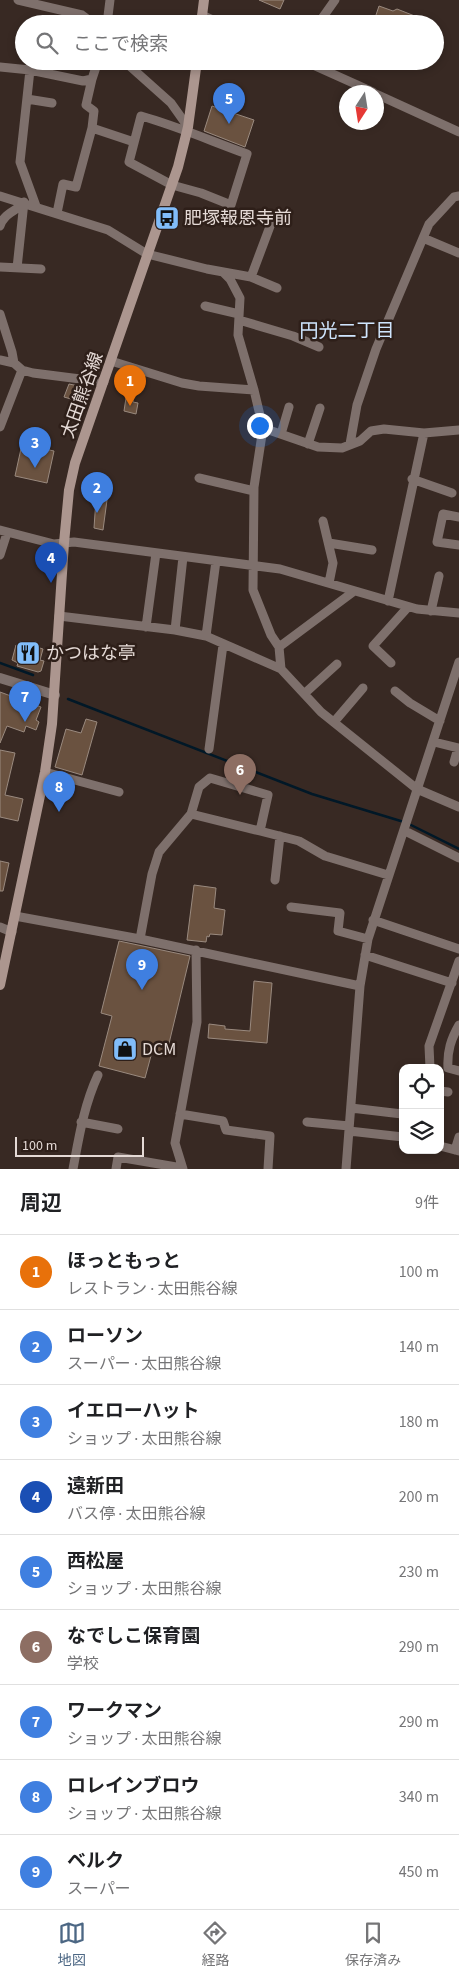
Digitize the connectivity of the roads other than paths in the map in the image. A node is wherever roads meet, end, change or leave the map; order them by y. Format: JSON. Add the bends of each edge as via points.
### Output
{"nodes":[{"id":1,"x":18,"y":0,"type":"edge"},
{"id":2,"x":110,"y":0,"type":"edge"},
{"id":3,"x":204,"y":0,"type":"edge"},
{"id":4,"x":335,"y":0,"type":"edge"},
{"id":5,"x":82,"y":15,"type":"edge"},
{"id":6,"x":108,"y":15,"type":"edge"},
{"id":7,"x":202,"y":15,"type":"edge"},
{"id":8,"x":324,"y":15,"type":"edge"},
{"id":9,"x":0,"y":70,"type":"edge"},
{"id":10,"x":30,"y":70,"type":"junction"},
{"id":11,"x":95,"y":70,"type":"edge"},
{"id":12,"x":134,"y":70,"type":"edge"},
{"id":13,"x":196,"y":70,"type":"edge"},
{"id":14,"x":324,"y":70,"type":"edge"},
{"id":15,"x":92,"y":79,"type":"junction"},
{"id":16,"x":357,"y":85,"type":"edge"},
{"id":17,"x":384,"y":98,"type":"edge"},
{"id":18,"x":27,"y":99,"type":"junction"},
{"id":19,"x":52,"y":103,"type":"dead end"},
{"id":20,"x":92,"y":128,"type":"junction"},
{"id":21,"x":188,"y":130,"type":"junction"},
{"id":22,"x":459,"y":132,"type":"edge"},
{"id":23,"x":134,"y":142,"type":"junction"},
{"id":24,"x":172,"y":185,"type":"junction"},
{"id":25,"x":0,"y":196,"type":"edge"},
{"id":26,"x":459,"y":196,"type":"edge"},
{"id":27,"x":24,"y":202,"type":"junction"},
{"id":28,"x":36,"y":206,"type":"junction"},
{"id":29,"x":57,"y":213,"type":"junction"},
{"id":30,"x":272,"y":221,"type":"dead end"},
{"id":31,"x":0,"y":226,"type":"edge"},
{"id":32,"x":423,"y":238,"type":"junction"},
{"id":33,"x":459,"y":253,"type":"edge"},
{"id":34,"x":147,"y":254,"type":"junction"},
{"id":35,"x":0,"y":267,"type":"edge"},
{"id":36,"x":17,"y":268,"type":"junction"},
{"id":37,"x":41,"y":269,"type":"dead end"},
{"id":38,"x":223,"y":272,"type":"junction"},
{"id":39,"x":251,"y":277,"type":"junction"},
{"id":40,"x":277,"y":288,"type":"dead end"},
{"id":41,"x":205,"y":306,"type":"dead end"},
{"id":42,"x":0,"y":314,"type":"edge"},
{"id":43,"x":239,"y":317,"type":"junction"},
{"id":44,"x":319,"y":347,"type":"dead end"},
{"id":45,"x":0,"y":360,"type":"edge"},
{"id":46,"x":111,"y":361,"type":"junction"},
{"id":47,"x":14,"y":363,"type":"junction"},
{"id":48,"x":22,"y":370,"type":"junction"},
{"id":49,"x":104,"y":382,"type":"junction"},
{"id":50,"x":254,"y":390,"type":"junction"},
{"id":51,"x":289,"y":407,"type":"dead end"},
{"id":52,"x":320,"y":408,"type":"dead end"},
{"id":53,"x":0,"y":427,"type":"edge"},
{"id":54,"x":263,"y":428,"type":"junction"},
{"id":55,"x":459,"y":430,"type":"edge"},
{"id":56,"x":424,"y":433,"type":"junction"},
{"id":57,"x":281,"y":434,"type":"junction"},
{"id":58,"x":308,"y":444,"type":"junction"},
{"id":59,"x":350,"y":444,"type":"junction"},
{"id":60,"x":199,"y":478,"type":"dead end"},
{"id":61,"x":412,"y":479,"type":"junction"},
{"id":62,"x":254,"y":491,"type":"junction"},
{"id":63,"x":452,"y":493,"type":"dead end"},
{"id":64,"x":459,"y":517,"type":"edge"},
{"id":65,"x":324,"y":521,"type":"dead end"},
{"id":66,"x":4,"y":531,"type":"edge"},
{"id":67,"x":64,"y":543,"type":"junction"},
{"id":68,"x":329,"y":543,"type":"junction"},
{"id":69,"x":459,"y":545,"type":"edge"},
{"id":70,"x":372,"y":550,"type":"dead end"},
{"id":71,"x":156,"y":553,"type":"junction"},
{"id":72,"x":0,"y":555,"type":"edge"},
{"id":73,"x":183,"y":557,"type":"junction"},
{"id":74,"x":216,"y":561,"type":"junction"},
{"id":75,"x":255,"y":566,"type":"junction"},
{"id":76,"x":439,"y":576,"type":"dead end"},
{"id":77,"x":329,"y":584,"type":"junction"},
{"id":78,"x":353,"y":592,"type":"junction"},
{"id":79,"x":388,"y":601,"type":"junction"},
{"id":80,"x":408,"y":607,"type":"junction"},
{"id":81,"x":431,"y":611,"type":"junction"},
{"id":82,"x":459,"y":613,"type":"edge"},
{"id":83,"x":59,"y":616,"type":"junction"},
{"id":84,"x":146,"y":627,"type":"junction"},
{"id":85,"x":175,"y":630,"type":"junction"},
{"id":86,"x":206,"y":636,"type":"junction"},
{"id":87,"x":223,"y":644,"type":"junction"},
{"id":88,"x":279,"y":647,"type":"junction"},
{"id":89,"x":459,"y":662,"type":"edge"},
{"id":90,"x":391,"y":663,"type":"dead end"},
{"id":91,"x":336,"y":664,"type":"dead end"},
{"id":92,"x":281,"y":669,"type":"junction"},
{"id":93,"x":0,"y":678,"type":"edge"},
{"id":94,"x":363,"y":688,"type":"dead end"},
{"id":95,"x":395,"y":691,"type":"dead end"},
{"id":96,"x":304,"y":694,"type":"junction"},
{"id":97,"x":55,"y":695,"type":"junction"},
{"id":98,"x":440,"y":721,"type":"junction"},
{"id":99,"x":334,"y":722,"type":"junction"},
{"id":100,"x":434,"y":742,"type":"junction"},
{"id":101,"x":208,"y":749,"type":"dead end"},
{"id":102,"x":454,"y":762,"type":"dead end"},
{"id":103,"x":45,"y":772,"type":"junction"},
{"id":104,"x":417,"y":789,"type":"junction"},
{"id":105,"x":118,"y":792,"type":"dead end"},
{"id":106,"x":459,"y":807,"type":"edge"},
{"id":107,"x":191,"y":814,"type":"junction"},
{"id":108,"x":260,"y":830,"type":"junction"},
{"id":109,"x":405,"y":830,"type":"junction"},
{"id":110,"x":280,"y":836,"type":"junction"},
{"id":111,"x":459,"y":858,"type":"edge"},
{"id":112,"x":388,"y":875,"type":"junction"},
{"id":113,"x":275,"y":880,"type":"dead end"},
{"id":114,"x":291,"y":907,"type":"dead end"},
{"id":115,"x":15,"y":916,"type":"junction"},
{"id":116,"x":373,"y":920,"type":"junction"},
{"id":117,"x":0,"y":927,"type":"edge"},
{"id":118,"x":12,"y":932,"type":"junction"},
{"id":119,"x":140,"y":939,"type":"junction"},
{"id":120,"x":368,"y":939,"type":"junction"},
{"id":121,"x":459,"y":949,"type":"edge"},
{"id":122,"x":196,"y":950,"type":"junction"},
{"id":123,"x":365,"y":955,"type":"junction"},
{"id":124,"x":459,"y":961,"type":"edge"},
{"id":125,"x":452,"y":982,"type":"junction"},
{"id":126,"x":0,"y":985,"type":"edge"},
{"id":127,"x":360,"y":986,"type":"junction"},
{"id":128,"x":459,"y":1025,"type":"edge"},
{"id":129,"x":430,"y":1064,"type":"edge"},
{"id":130,"x":459,"y":1071,"type":"edge"},
{"id":131,"x":98,"y":1075,"type":"dead end"},
{"id":132,"x":351,"y":1108,"type":"junction"},
{"id":133,"x":180,"y":1114,"type":"junction"},
{"id":134,"x":399,"y":1114,"type":"edge"},
{"id":135,"x":81,"y":1122,"type":"junction"},
{"id":136,"x":307,"y":1122,"type":"dead end"},
{"id":137,"x":118,"y":1129,"type":"dead end"},
{"id":138,"x":349,"y":1129,"type":"junction"},
{"id":139,"x":399,"y":1136,"type":"edge"},
{"id":140,"x":459,"y":1137,"type":"edge"},
{"id":141,"x":444,"y":1147,"type":"edge"},
{"id":142,"x":457,"y":1151,"type":"edge"},
{"id":143,"x":183,"y":1168,"type":"edge"},
{"id":144,"x":73,"y":1169,"type":"edge"},
{"id":145,"x":116,"y":1169,"type":"edge"},
{"id":146,"x":268,"y":1169,"type":"edge"},
{"id":147,"x":346,"y":1169,"type":"edge"}],
"edges":[{"from":1,"to":5,"type":"street"},
{"from":2,"to":6,"type":"street"},
{"from":3,"to":7,"type":"main road"},
{"from":4,"to":8,"type":"street"},
{"from":9,"to":10,"type":"street"},
{"from":10,"to":15,"type":"street","via":[[83,81]]},
{"from":10,"to":18,"type":"street"},
{"from":11,"to":15,"type":"street"},
{"from":12,"to":21,"type":"street","via":[[171,103]]},
{"from":13,"to":21,"type":"main road","name":"太田熊谷線"},
{"from":14,"to":16,"type":"street"},
{"from":15,"to":20,"type":"street","via":[[86,105],[94,111]]},
{"from":17,"to":22,"type":"street"},
{"from":18,"to":19,"type":"street"},
{"from":18,"to":28,"type":"street","via":[[20,162]]},
{"from":20,"to":23,"type":"street"},
{"from":20,"to":29,"type":"street","via":[[76,187],[63,184]]},
{"from":21,"to":23,"type":"street","via":[[141,116]]},
{"from":21,"to":24,"type":"main road","name":"太田熊谷線"},
{"from":21,"to":24,"type":"street","via":[[247,154],[231,205]]},
{"from":23,"to":24,"type":"street","via":[[129,162]]},
{"from":24,"to":34,"type":"main road","name":"太田熊谷線"},
{"from":25,"to":27,"type":"street"},
{"from":26,"to":32,"type":"street","via":[[454,197],[429,224]]},
{"from":27,"to":28,"type":"street"},
{"from":27,"to":31,"type":"street","via":[[2,220]]},
{"from":27,"to":36,"type":"street"},
{"from":28,"to":29,"type":"street"},
{"from":29,"to":34,"type":"street","via":[[108,230]]},
{"from":30,"to":39,"type":"street"},
{"from":32,"to":33,"type":"street"},
{"from":32,"to":59,"type":"street","via":[[376,349],[357,405]]},
{"from":34,"to":38,"type":"street"},
{"from":34,"to":46,"type":"main road","name":"太田熊谷線"},
{"from":35,"to":36,"type":"street"},
{"from":36,"to":37,"type":"street"},
{"from":38,"to":39,"type":"street"},
{"from":38,"to":43,"type":"street","via":[[240,298]]},
{"from":39,"to":40,"type":"street"},
{"from":41,"to":43,"type":"street"},
{"from":42,"to":47,"type":"street"},
{"from":43,"to":44,"type":"street"},
{"from":43,"to":50,"type":"street","via":[[238,335]]},
{"from":45,"to":47,"type":"street"},
{"from":46,"to":49,"type":"main road","name":"太田熊谷線"},
{"from":46,"to":50,"type":"street","via":[[182,383]]},
{"from":47,"to":48,"type":"street"},
{"from":48,"to":49,"type":"street"},
{"from":48,"to":53,"type":"street"},
{"from":49,"to":67,"type":"main road","name":"太田熊谷線","via":[[75,463]]},
{"from":50,"to":54,"type":"street"},
{"from":51,"to":57,"type":"street"},
{"from":52,"to":58,"type":"street"},
{"from":54,"to":57,"type":"street"},
{"from":54,"to":62,"type":"street"},
{"from":55,"to":56,"type":"street"},
{"from":56,"to":59,"type":"street","via":[[384,429],[371,431],[360,441]]},
{"from":56,"to":61,"type":"street"},
{"from":57,"to":58,"type":"street"},
{"from":58,"to":59,"type":"street","via":[[342,448]]},
{"from":60,"to":62,"type":"street"},
{"from":61,"to":63,"type":"street"},
{"from":61,"to":79,"type":"street"},
{"from":62,"to":75,"type":"street"},
{"from":64,"to":69,"type":"street","via":[[443,514],[437,542]]},
{"from":65,"to":68,"type":"street"},
{"from":66,"to":67,"type":"street","via":[[54,544]]},
{"from":66,"to":72,"type":"street"},
{"from":67,"to":71,"type":"street"},
{"from":67,"to":83,"type":"main road","name":"太田熊谷線"},
{"from":68,"to":70,"type":"street"},
{"from":68,"to":77,"type":"street","via":[[333,563]]},
{"from":71,"to":73,"type":"street"},
{"from":71,"to":84,"type":"street"},
{"from":73,"to":74,"type":"street"},
{"from":73,"to":85,"type":"street"},
{"from":74,"to":75,"type":"street"},
{"from":74,"to":86,"type":"street"},
{"from":75,"to":77,"type":"street","via":[[280,569]]},
{"from":75,"to":88,"type":"street","via":[[253,590]]},
{"from":76,"to":81,"type":"street"},
{"from":77,"to":78,"type":"street"},
{"from":78,"to":79,"type":"street"},
{"from":78,"to":88,"type":"street"},
{"from":79,"to":80,"type":"street"},
{"from":80,"to":81,"type":"street"},
{"from":80,"to":90,"type":"street","via":[[373,646]]},
{"from":81,"to":82,"type":"street"},
{"from":83,"to":84,"type":"street"},
{"from":83,"to":97,"type":"main road","name":"太田熊谷線"},
{"from":84,"to":85,"type":"street"},
{"from":85,"to":86,"type":"street"},
{"from":86,"to":87,"type":"street"},
{"from":87,"to":92,"type":"street"},
{"from":87,"to":101,"type":"street"},
{"from":88,"to":92,"type":"street"},
{"from":89,"to":98,"type":"street"},
{"from":91,"to":96,"type":"street"},
{"from":92,"to":96,"type":"street"},
{"from":93,"to":97,"type":"street"},
{"from":94,"to":99,"type":"street"},
{"from":95,"to":98,"type":"street"},
{"from":96,"to":99,"type":"street"},
{"from":97,"to":103,"type":"main road","name":"太田熊谷線"},
{"from":98,"to":100,"type":"street"},
{"from":99,"to":104,"type":"street"},
{"from":100,"to":102,"type":"street","via":[[458,748]]},
{"from":100,"to":104,"type":"street"},
{"from":103,"to":105,"type":"street"},
{"from":103,"to":115,"type":"main road","name":"太田熊谷線"},
{"from":104,"to":106,"type":"street"},
{"from":104,"to":109,"type":"street"},
{"from":107,"to":108,"type":"street"},
{"from":107,"to":108,"type":"street","via":[[200,786],[210,778],[268,795]]},
{"from":107,"to":119,"type":"street","via":[[159,852]]},
{"from":108,"to":110,"type":"street"},
{"from":109,"to":111,"type":"street"},
{"from":109,"to":112,"type":"street"},
{"from":110,"to":112,"type":"street","via":[[298,841],[325,856]]},
{"from":110,"to":113,"type":"street"},
{"from":112,"to":116,"type":"street"},
{"from":114,"to":120,"type":"street","via":[[340,913],[338,931]]},
{"from":115,"to":118,"type":"main road","name":"太田熊谷線"},
{"from":115,"to":119,"type":"street"},
{"from":116,"to":120,"type":"street"},
{"from":116,"to":121,"type":"street"},
{"from":117,"to":118,"type":"street"},
{"from":118,"to":126,"type":"main road","name":"太田熊谷線"},
{"from":119,"to":122,"type":"street"},
{"from":120,"to":123,"type":"street"},
{"from":122,"to":127,"type":"street"},
{"from":122,"to":133,"type":"street","via":[[196,1022]]},
{"from":123,"to":125,"type":"street"},
{"from":123,"to":127,"type":"street"},
{"from":124,"to":125,"type":"street"},
{"from":125,"to":129,"type":"street","via":[[429,1046]]},
{"from":127,"to":132,"type":"street"},
{"from":128,"to":130,"type":"street","via":[[450,1041],[448,1058],[448,1068]]},
{"from":131,"to":135,"type":"street"},
{"from":132,"to":134,"type":"street"},
{"from":132,"to":138,"type":"street"},
{"from":133,"to":143,"type":"street","via":[[176,1143]]},
{"from":133,"to":146,"type":"street","via":[[223,1122],[226,1130],[270,1136]]},
{"from":135,"to":137,"type":"street"},
{"from":135,"to":144,"type":"street"},
{"from":136,"to":138,"type":"street"},
{"from":138,"to":139,"type":"street"},
{"from":138,"to":147,"type":"street"},
{"from":140,"to":142,"type":"street"},
{"from":141,"to":142,"type":"street"},
{"from":143,"to":145,"type":"street","via":[[118,1157]]}]}
